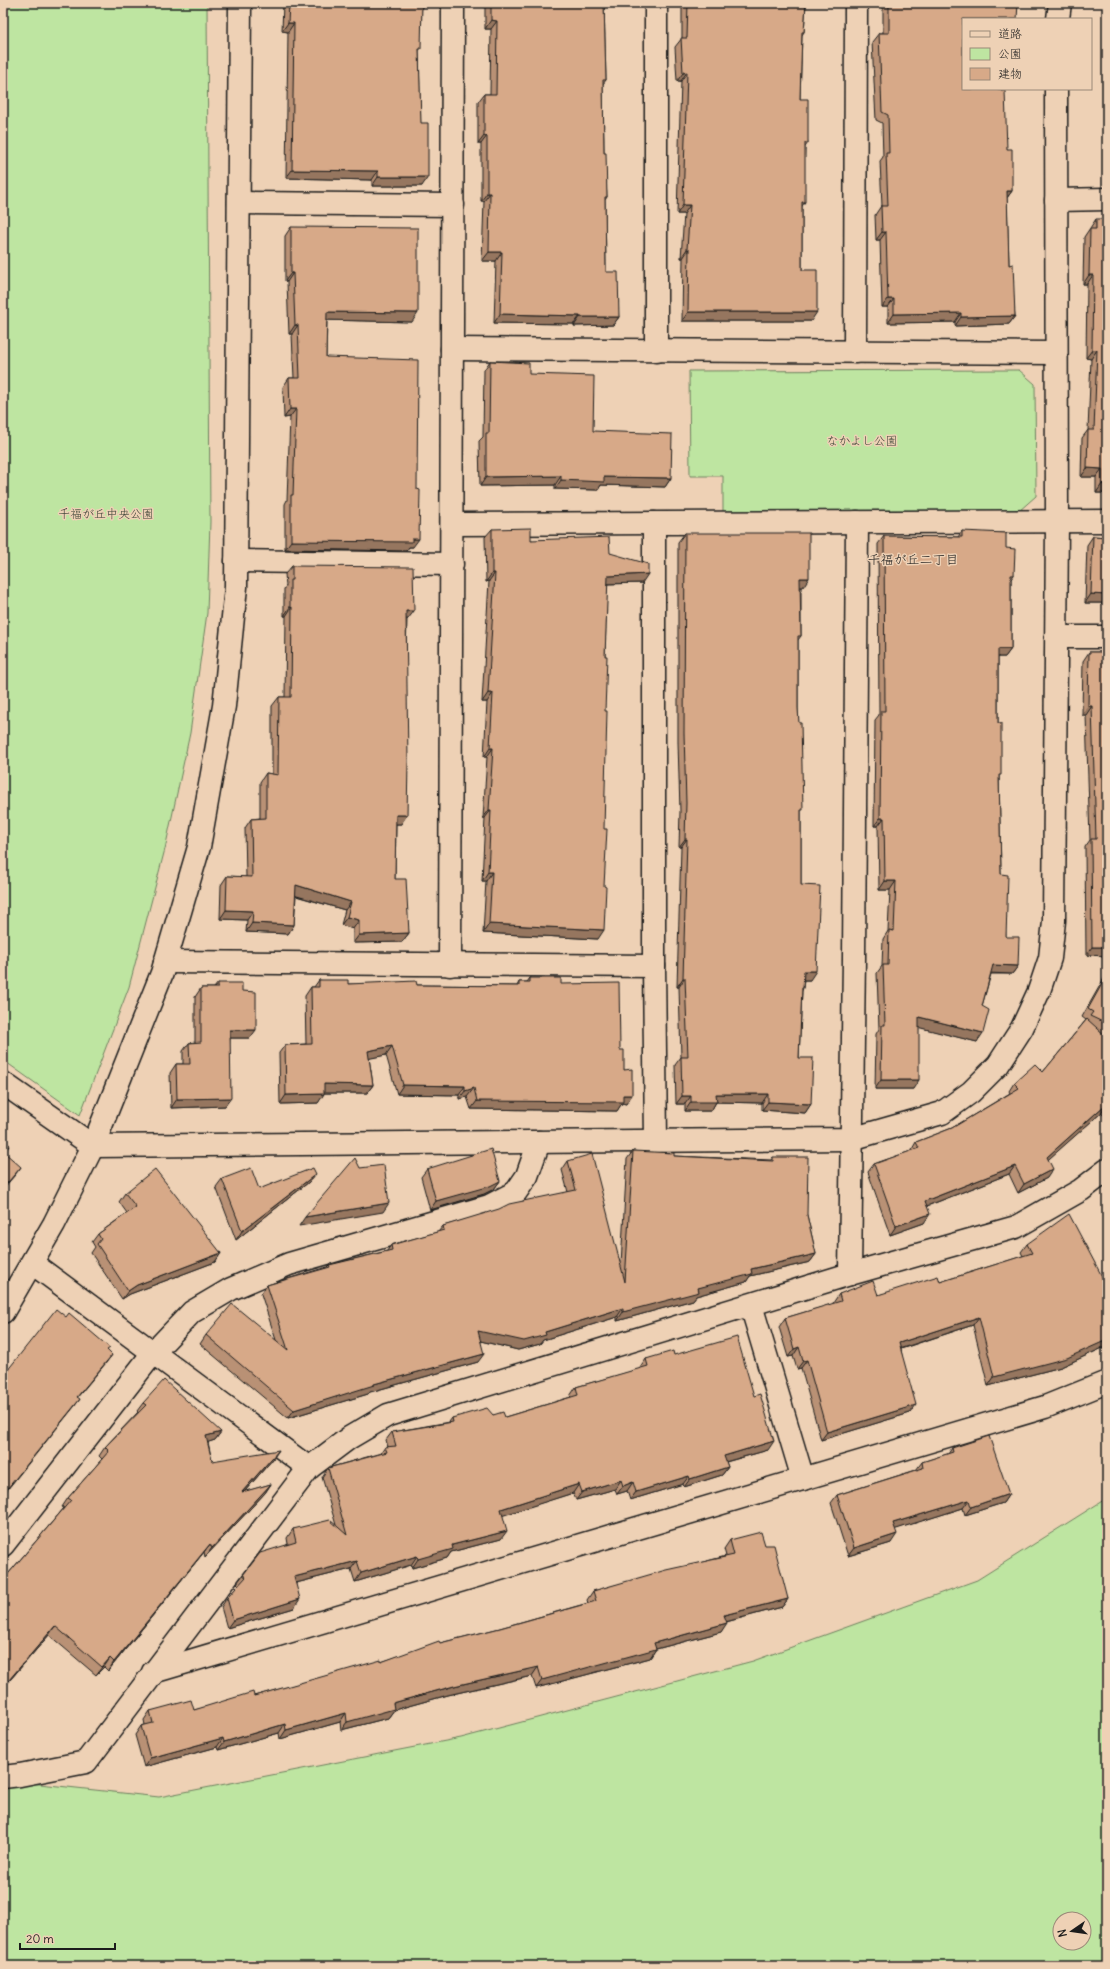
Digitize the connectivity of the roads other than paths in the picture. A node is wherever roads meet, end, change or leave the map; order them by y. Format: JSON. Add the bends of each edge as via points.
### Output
{"nodes":[{"id":1,"x":240,"y":3,"type":"edge"},
{"id":2,"x":453,"y":3,"type":"edge"},
{"id":3,"x":656,"y":3,"type":"edge"},
{"id":4,"x":856,"y":3,"type":"edge"},
{"id":5,"x":1060,"y":3,"type":"edge"},
{"id":6,"x":1058,"y":18,"type":"edge"},
{"id":7,"x":1056,"y":90,"type":"edge"},
{"id":8,"x":1107,"y":199,"type":"edge"},
{"id":9,"x":1056,"y":200,"type":"junction"},
{"id":10,"x":239,"y":203,"type":"junction"},
{"id":11,"x":453,"y":205,"type":"junction"},
{"id":12,"x":452,"y":349,"type":"junction"},
{"id":13,"x":656,"y":351,"type":"junction"},
{"id":14,"x":854,"y":352,"type":"junction"},
{"id":15,"x":1056,"y":353,"type":"junction"},
{"id":16,"x":1107,"y":521,"type":"edge"},
{"id":17,"x":857,"y":522,"type":"junction"},
{"id":18,"x":1057,"y":522,"type":"junction"},
{"id":19,"x":654,"y":523,"type":"junction"},
{"id":20,"x":452,"y":524,"type":"junction"},
{"id":21,"x":236,"y":561,"type":"junction"},
{"id":22,"x":452,"y":564,"type":"junction"},
{"id":23,"x":1056,"y":637,"type":"junction"},
{"id":24,"x":1107,"y":637,"type":"edge"},
{"id":25,"x":165,"y":962,"type":"junction"},
{"id":26,"x":450,"y":965,"type":"junction"},
{"id":27,"x":654,"y":966,"type":"junction"},
{"id":28,"x":3,"y":1083,"type":"edge"},
{"id":29,"x":851,"y":1139,"type":"junction"},
{"id":30,"x":656,"y":1141,"type":"junction"},
{"id":31,"x":539,"y":1142,"type":"junction"},
{"id":32,"x":93,"y":1146,"type":"junction"},
{"id":33,"x":1107,"y":1170,"type":"edge"},
{"id":34,"x":32,"y":1263,"type":"junction"},
{"id":35,"x":850,"y":1274,"type":"junction"},
{"id":36,"x":750,"y":1305,"type":"junction"},
{"id":37,"x":3,"y":1312,"type":"edge"},
{"id":38,"x":153,"y":1353,"type":"junction"},
{"id":39,"x":1107,"y":1382,"type":"edge"},
{"id":40,"x":309,"y":1468,"type":"junction"},
{"id":41,"x":803,"y":1479,"type":"junction"},
{"id":42,"x":3,"y":1545,"type":"edge"},
{"id":43,"x":153,"y":1672,"type":"junction"},
{"id":44,"x":3,"y":1777,"type":"edge"}],
"edges":[{"from":1,"to":10,"type":"street"},
{"from":2,"to":11,"type":"street"},
{"from":3,"to":13,"type":"street"},
{"from":4,"to":14,"type":"street"},
{"from":5,"to":6,"type":"street"},
{"from":7,"to":9,"type":"street"},
{"from":8,"to":9,"type":"street"},
{"from":9,"to":15,"type":"street"},
{"from":10,"to":11,"type":"street"},
{"from":10,"to":21,"type":"street"},
{"from":11,"to":12,"type":"street"},
{"from":12,"to":13,"type":"street"},
{"from":12,"to":20,"type":"street"},
{"from":13,"to":14,"type":"street"},
{"from":14,"to":15,"type":"street"},
{"from":15,"to":18,"type":"street"},
{"from":16,"to":18,"type":"street"},
{"from":17,"to":18,"type":"street"},
{"from":17,"to":19,"type":"street"},
{"from":17,"to":29,"type":"street"},
{"from":18,"to":23,"type":"street"},
{"from":19,"to":20,"type":"street"},
{"from":19,"to":27,"type":"street"},
{"from":20,"to":22,"type":"street"},
{"from":21,"to":22,"type":"street"},
{"from":21,"to":25,"type":"street","via":[[236,588],[224,706],[199,846]]},
{"from":22,"to":26,"type":"street"},
{"from":23,"to":24,"type":"street"},
{"from":23,"to":29,"type":"street","via":[[1054,921],[1050,958],[1039,991],[1022,1028],[998,1065],[970,1092],[942,1113]]},
{"from":25,"to":26,"type":"street"},
{"from":25,"to":32,"type":"street"},
{"from":26,"to":27,"type":"street"},
{"from":27,"to":30,"type":"street"},
{"from":28,"to":32,"type":"street"},
{"from":29,"to":30,"type":"street"},
{"from":29,"to":35,"type":"street"},
{"from":30,"to":31,"type":"street"},
{"from":31,"to":32,"type":"street"},
{"from":31,"to":38,"type":"street","via":[[527,1176],[516,1192],[489,1206],[289,1264],[231,1289],[192,1312]]},
{"from":32,"to":34,"type":"street"},
{"from":33,"to":35,"type":"street","via":[[1080,1190],[1016,1227]]},
{"from":34,"to":37,"type":"street"},
{"from":34,"to":38,"type":"street"},
{"from":35,"to":36,"type":"street"},
{"from":36,"to":40,"type":"street","via":[[388,1415],[349,1438]]},
{"from":36,"to":41,"type":"street"},
{"from":38,"to":40,"type":"street"},
{"from":38,"to":42,"type":"street"},
{"from":39,"to":41,"type":"street","via":[[1045,1408]]},
{"from":40,"to":43,"type":"street"},
{"from":41,"to":43,"type":"street"},
{"from":43,"to":44,"type":"street","via":[[86,1762]]}]}
